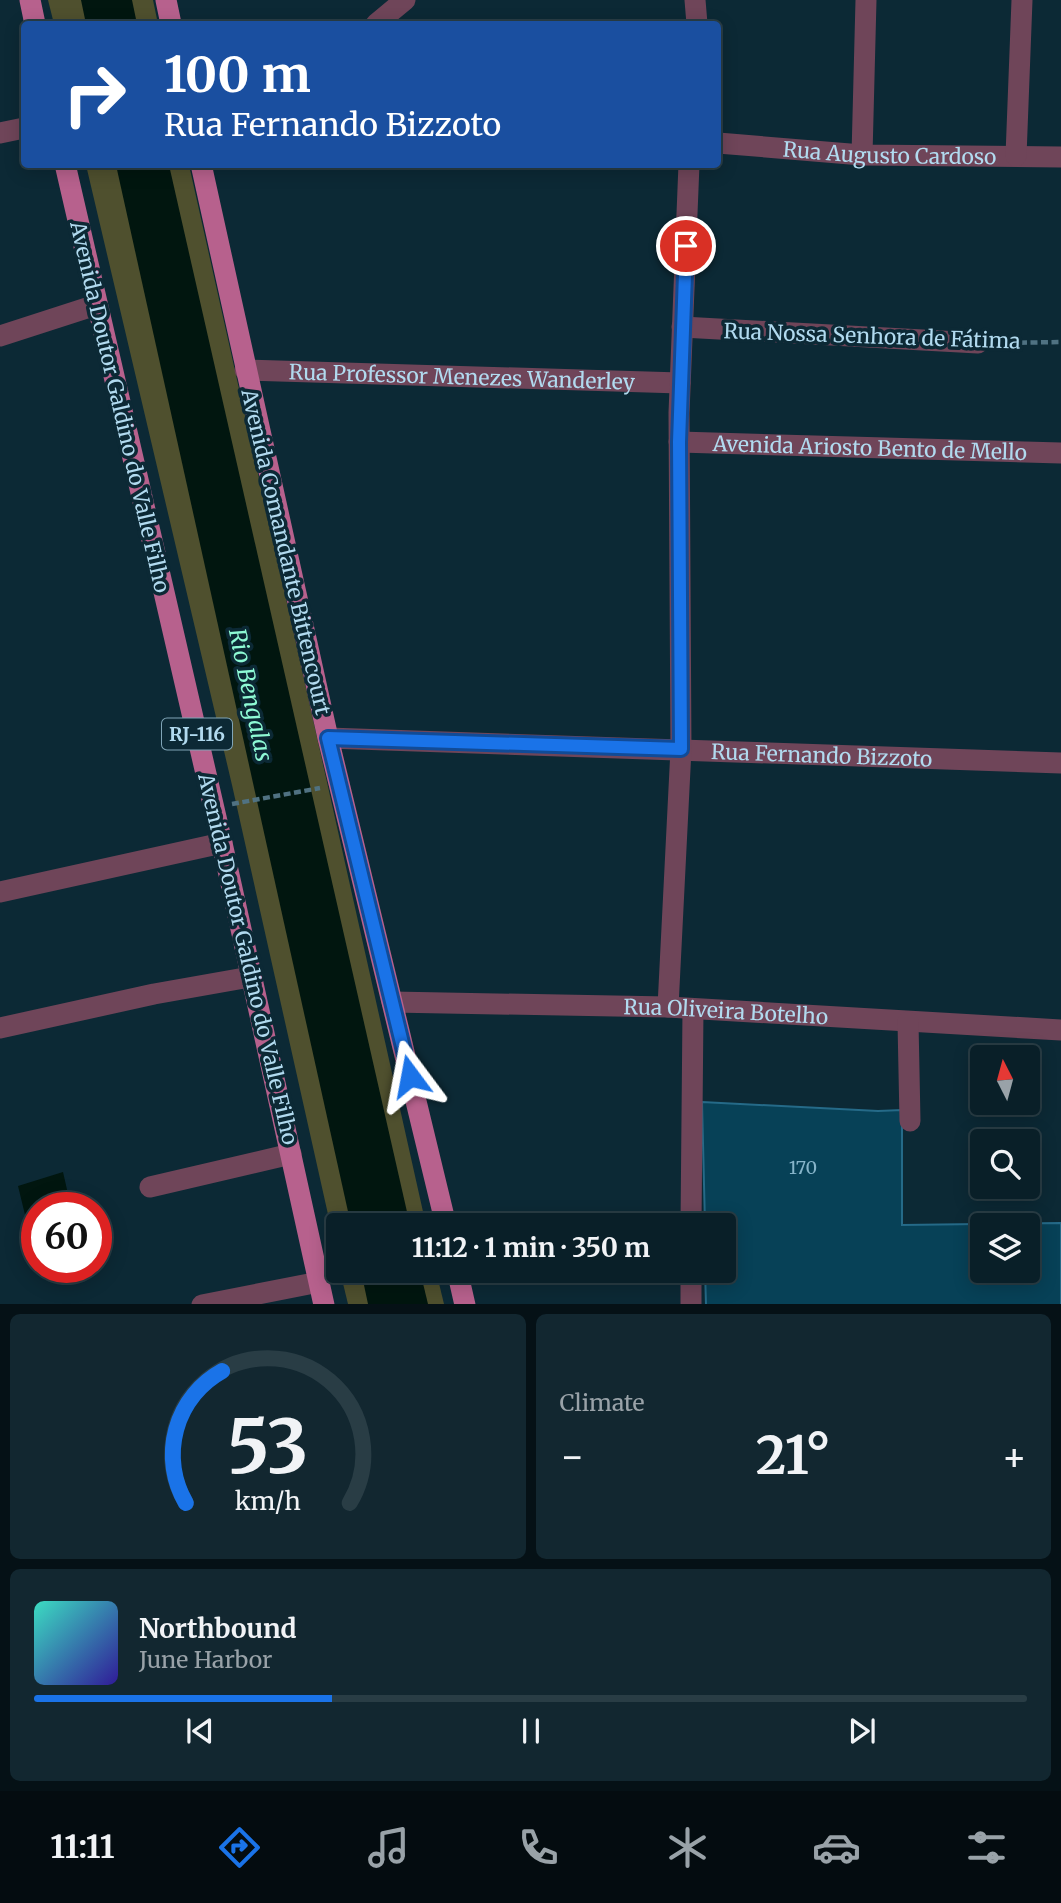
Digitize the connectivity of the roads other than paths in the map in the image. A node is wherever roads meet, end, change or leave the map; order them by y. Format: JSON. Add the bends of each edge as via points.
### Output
{"nodes":[{"id":1,"x":30,"y":0,"type":"edge"},
{"id":2,"x":166,"y":0,"type":"edge"},
{"id":3,"x":405,"y":0,"type":"edge"},
{"id":4,"x":695,"y":0,"type":"edge"},
{"id":5,"x":866,"y":0,"type":"edge"},
{"id":6,"x":1023,"y":0,"type":"edge"},
{"id":7,"x":34,"y":21,"type":"edge"},
{"id":8,"x":170,"y":21,"type":"edge"},
{"id":9,"x":380,"y":21,"type":"edge"},
{"id":10,"x":696,"y":21,"type":"edge"},
{"id":11,"x":21,"y":129,"type":"edge"},
{"id":12,"x":0,"y":133,"type":"edge"},
{"id":13,"x":721,"y":143,"type":"edge"},
{"id":14,"x":862,"y":155,"type":"junction"},
{"id":15,"x":1016,"y":156,"type":"junction"},
{"id":16,"x":1061,"y":157,"type":"edge"},
{"id":17,"x":66,"y":168,"type":"edge"},
{"id":18,"x":202,"y":168,"type":"edge"},
{"id":19,"x":690,"y":168,"type":"edge"},
{"id":20,"x":96,"y":305,"type":"junction"},
{"id":21,"x":682,"y":327,"type":"junction"},
{"id":22,"x":0,"y":336,"type":"edge"},
{"id":23,"x":978,"y":343,"type":"road end"},
{"id":24,"x":245,"y":370,"type":"junction"},
{"id":25,"x":680,"y":383,"type":"junction"},
{"id":26,"x":679,"y":442,"type":"junction"},
{"id":27,"x":1061,"y":453,"type":"edge"},
{"id":28,"x":328,"y":738,"type":"junction"},
{"id":29,"x":681,"y":749,"type":"junction"},
{"id":30,"x":1061,"y":763,"type":"edge"},
{"id":31,"x":222,"y":843,"type":"junction"},
{"id":32,"x":0,"y":892,"type":"edge"},
{"id":33,"x":250,"y":977,"type":"junction"},
{"id":34,"x":392,"y":1002,"type":"junction"},
{"id":35,"x":668,"y":1007,"type":"junction"},
{"id":36,"x":693,"y":1009,"type":"junction"},
{"id":37,"x":908,"y":1022,"type":"junction"},
{"id":38,"x":0,"y":1028,"type":"edge"},
{"id":39,"x":1061,"y":1030,"type":"edge"},
{"id":40,"x":910,"y":1121,"type":"dead end"},
{"id":41,"x":291,"y":1154,"type":"junction"},
{"id":42,"x":150,"y":1187,"type":"dead end"},
{"id":43,"x":443,"y":1213,"type":"edge"},
{"id":44,"x":691,"y":1213,"type":"edge"},
{"id":45,"x":320,"y":1282,"type":"junction"},
{"id":46,"x":460,"y":1283,"type":"edge"},
{"id":47,"x":691,"y":1283,"type":"edge"},
{"id":48,"x":202,"y":1304,"type":"edge"},
{"id":49,"x":324,"y":1304,"type":"edge"},
{"id":50,"x":465,"y":1304,"type":"edge"},
{"id":51,"x":691,"y":1304,"type":"edge"}],
"edges":[{"from":1,"to":7,"type":"main road"},
{"from":2,"to":8,"type":"main road"},
{"from":3,"to":9,"type":"street"},
{"from":4,"to":10,"type":"street"},
{"from":5,"to":14,"type":"street"},
{"from":6,"to":15,"type":"street"},
{"from":11,"to":12,"type":"street"},
{"from":13,"to":14,"type":"street","name":"Rua Augusto Cardoso"},
{"from":14,"to":15,"type":"street","name":"Rua Augusto Cardoso"},
{"from":15,"to":16,"type":"street","name":"Rua Augusto Cardoso"},
{"from":17,"to":20,"type":"main road","name":"Avenida Doutor Galdino do Valle Filho","number":"RJ-116"},
{"from":18,"to":24,"type":"main road","name":"Avenida Comandante Bittencourt"},
{"from":19,"to":21,"type":"street"},
{"from":20,"to":22,"type":"street"},
{"from":20,"to":31,"type":"main road","name":"Avenida Doutor Galdino do Valle Filho","number":"RJ-116"},
{"from":21,"to":23,"type":"street","name":"Rua Nossa Senhora de Fátima"},
{"from":21,"to":25,"type":"street"},
{"from":24,"to":25,"type":"street","name":"Rua Professor Menezes Wanderley"},
{"from":24,"to":28,"type":"main road","name":"Avenida Comandante Bittencourt"},
{"from":25,"to":26,"type":"street"},
{"from":26,"to":27,"type":"street","name":"Avenida Ariosto Bento de Mello"},
{"from":26,"to":29,"type":"street"},
{"from":28,"to":29,"type":"street","name":"Rua Fernando Bizzoto"},
{"from":28,"to":34,"type":"main road","name":"Avenida Comandante Bittencourt"},
{"from":29,"to":30,"type":"street","name":"Rua Fernando Bizzoto"},
{"from":29,"to":35,"type":"street"},
{"from":31,"to":32,"type":"street"},
{"from":31,"to":33,"type":"main road","name":"Avenida Doutor Galdino do Valle Filho","number":"RJ-116"},
{"from":33,"to":38,"type":"street"},
{"from":33,"to":41,"type":"main road","name":"Avenida Doutor Galdino do Valle Filho","number":"RJ-116"},
{"from":34,"to":35,"type":"street","name":"Rua Oliveira Botelho"},
{"from":34,"to":43,"type":"main road","name":"Avenida Comandante Bittencourt"},
{"from":35,"to":36,"type":"street","name":"Rua Oliveira Botelho"},
{"from":36,"to":37,"type":"street","name":"Rua Oliveira Botelho"},
{"from":36,"to":44,"type":"street"},
{"from":37,"to":39,"type":"street","name":"Rua Oliveira Botelho"},
{"from":37,"to":40,"type":"street"},
{"from":41,"to":42,"type":"street"},
{"from":41,"to":45,"type":"main road","name":"Avenida Doutor Galdino do Valle Filho","number":"RJ-116"},
{"from":45,"to":48,"type":"street"},
{"from":45,"to":49,"type":"main road","name":"Avenida Doutor Galdino do Valle Filho","number":"RJ-116"},
{"from":46,"to":50,"type":"main road"},
{"from":47,"to":51,"type":"street"}]}
